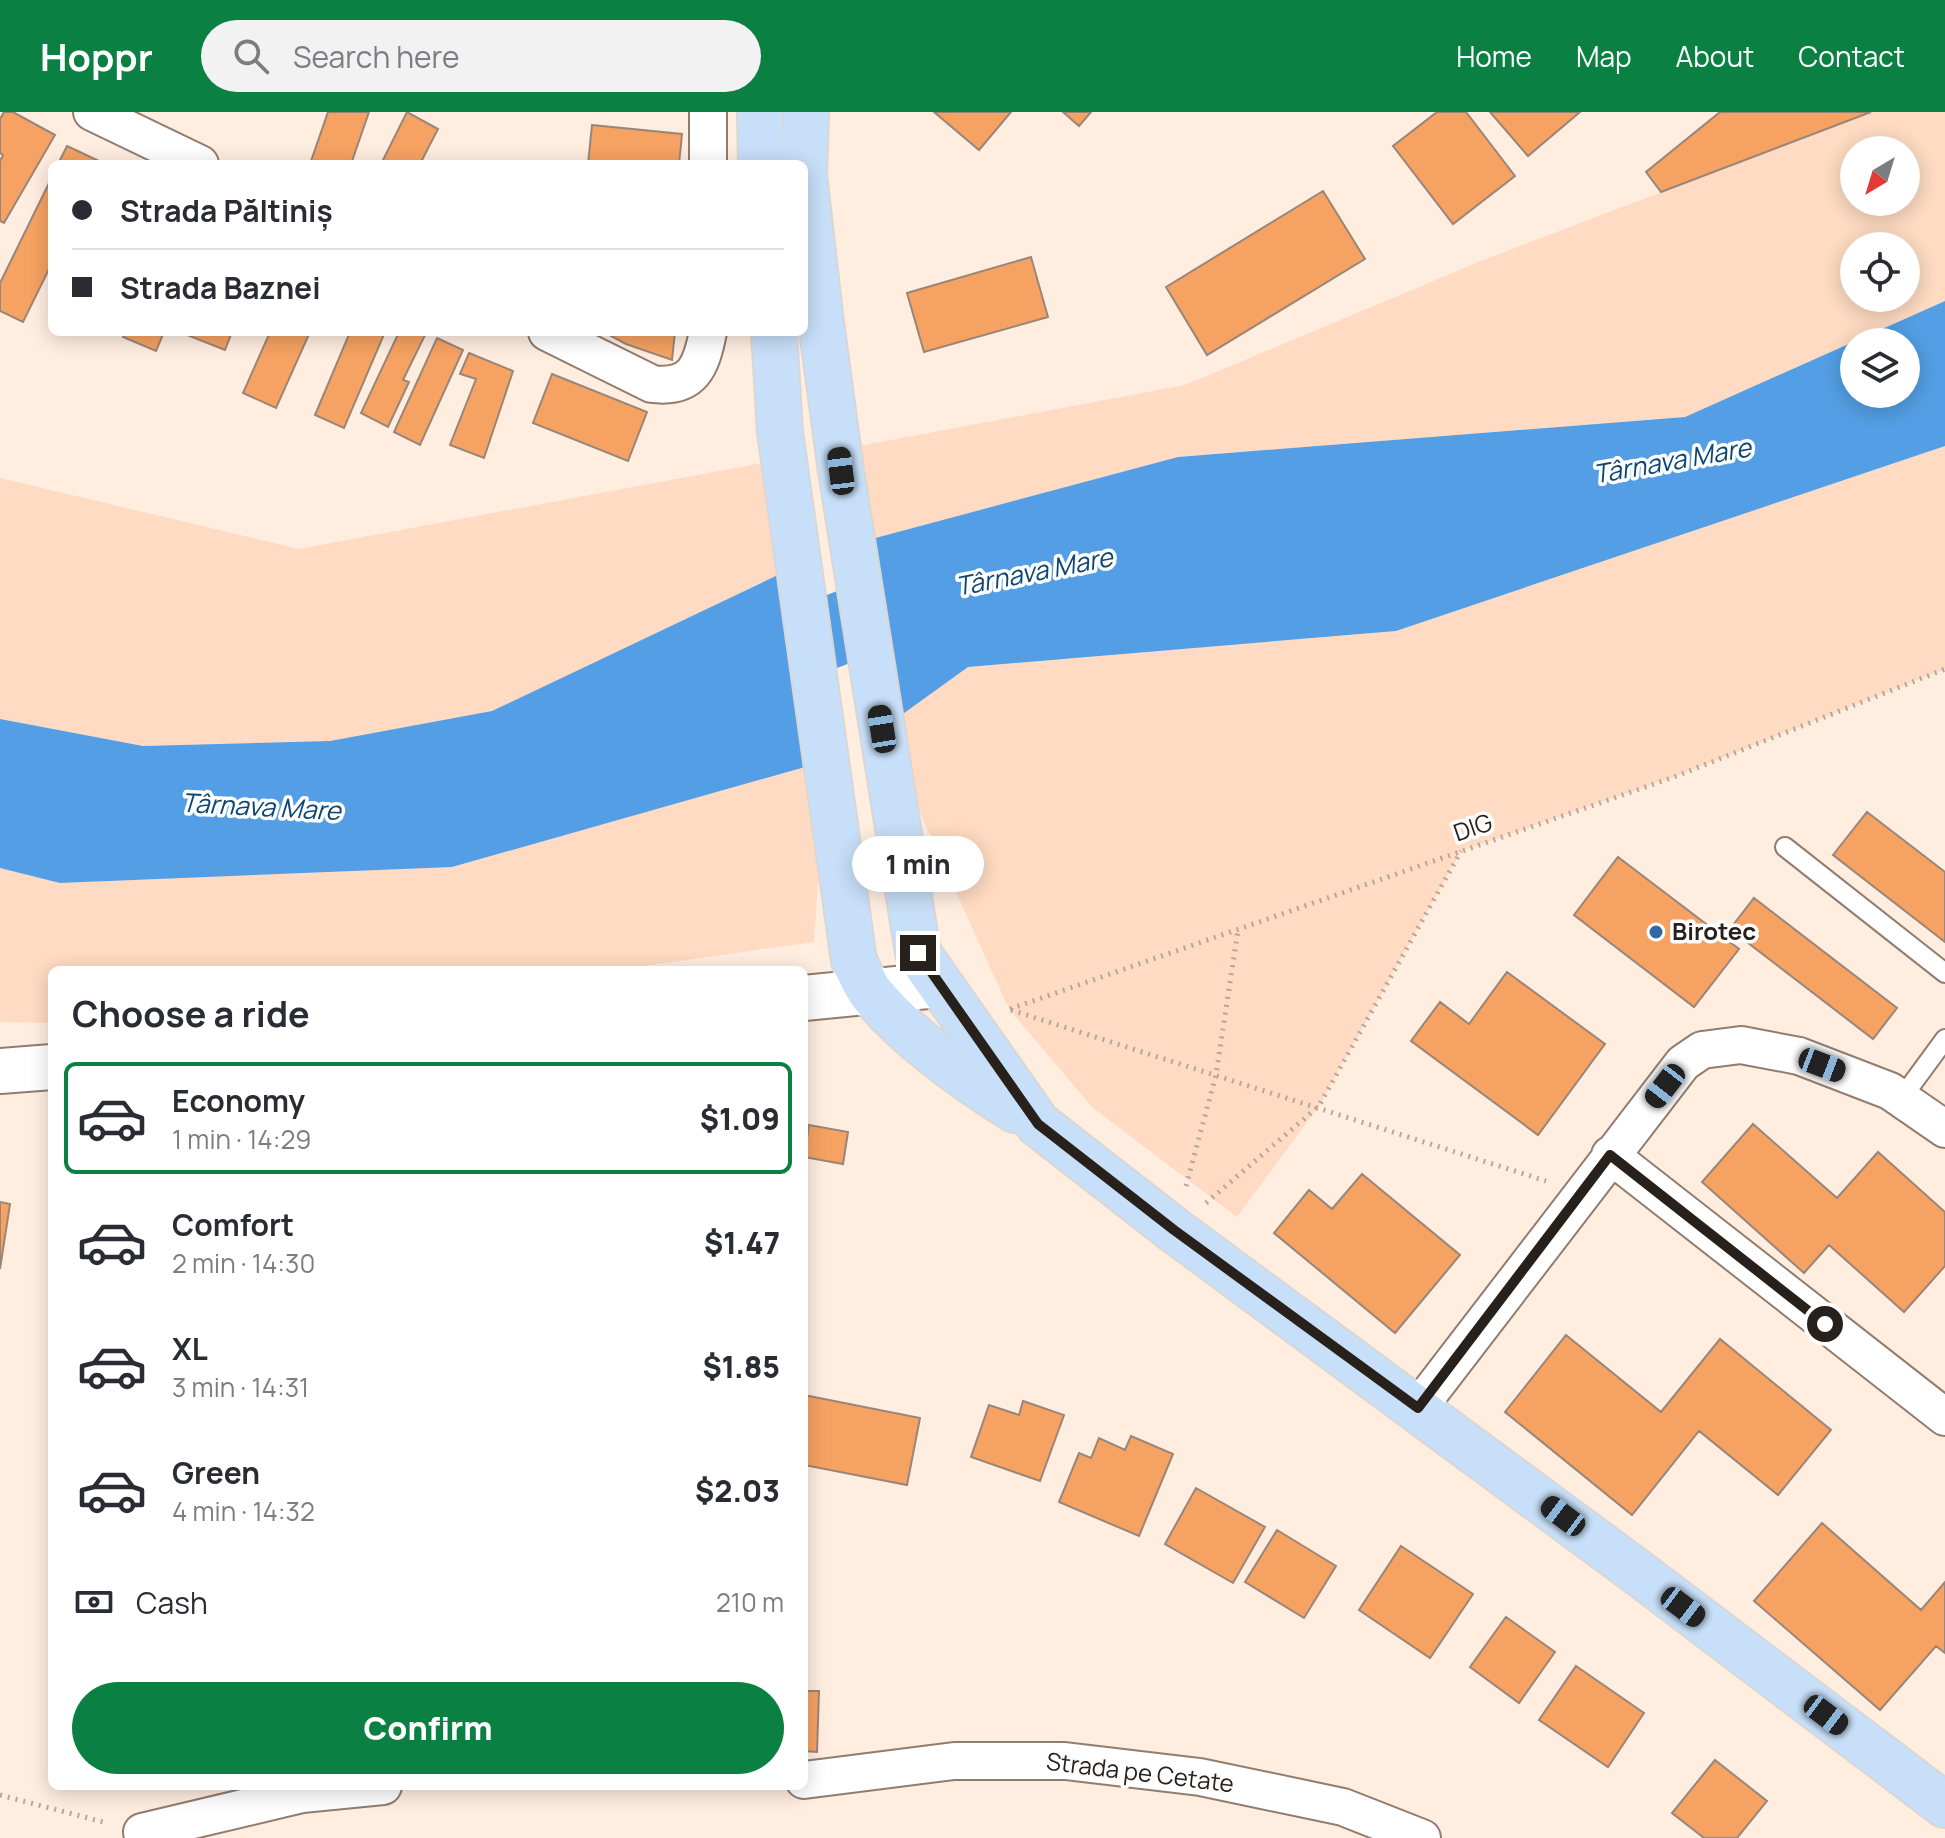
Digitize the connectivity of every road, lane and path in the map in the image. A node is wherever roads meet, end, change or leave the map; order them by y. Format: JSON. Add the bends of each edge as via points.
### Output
{"nodes":[{"id":1,"x":92,"y":112,"type":"edge"},
{"id":2,"x":708,"y":112,"type":"edge"},
{"id":3,"x":760,"y":112,"type":"edge"},
{"id":4,"x":806,"y":112,"type":"edge"},
{"id":5,"x":192,"y":160,"type":"edge"},
{"id":6,"x":708,"y":160,"type":"edge"},
{"id":7,"x":761,"y":160,"type":"edge"},
{"id":8,"x":804,"y":160,"type":"edge"},
{"id":9,"x":808,"y":207,"type":"edge"},
{"id":10,"x":555,"y":336,"type":"edge"},
{"id":11,"x":707,"y":336,"type":"edge"},
{"id":12,"x":774,"y":336,"type":"edge"},
{"id":13,"x":1945,"y":669,"type":"edge"},
{"id":14,"x":1785,"y":847,"type":"dead end"},
{"id":15,"x":1461,"y":851,"type":"junction"},
{"id":16,"x":1238,"y":929,"type":"junction"},
{"id":17,"x":928,"y":969,"type":"junction"},
{"id":18,"x":1945,"y":973,"type":"edge"},
{"id":19,"x":862,"y":976,"type":"junction"},
{"id":20,"x":808,"y":996,"type":"edge"},
{"id":21,"x":1945,"y":1039,"type":"edge"},
{"id":22,"x":48,"y":1067,"type":"edge"},
{"id":23,"x":0,"y":1071,"type":"edge"},
{"id":24,"x":1216,"y":1075,"type":"junction"},
{"id":25,"x":1901,"y":1099,"type":"junction"},
{"id":26,"x":1319,"y":1106,"type":"junction"},
{"id":27,"x":1038,"y":1124,"type":"junction"},
{"id":28,"x":1945,"y":1129,"type":"edge"},
{"id":29,"x":1610,"y":1155,"type":"junction"},
{"id":30,"x":1581,"y":1192,"type":"junction"},
{"id":31,"x":1174,"y":1230,"type":"junction"},
{"id":32,"x":1418,"y":1408,"type":"junction"},
{"id":33,"x":1945,"y":1417,"type":"edge"},
{"id":34,"x":808,"y":1779,"type":"edge"},
{"id":35,"x":342,"y":1790,"type":"edge"},
{"id":36,"x":0,"y":1795,"type":"edge"},
{"id":37,"x":1945,"y":1805,"type":"edge"},
{"id":38,"x":142,"y":1832,"type":"joint"},
{"id":39,"x":1422,"y":1838,"type":"edge"}],
"edges":[{"from":1,"to":5,"type":"street"},
{"from":2,"to":6,"type":"street"},
{"from":3,"to":7,"type":"main road"},
{"from":4,"to":8,"type":"main road"},
{"from":9,"to":17,"type":"main road","via":[[835,426]]},
{"from":10,"to":11,"type":"street","via":[[652,384],[668,386],[692,375],[702,361]]},
{"from":12,"to":19,"type":"main road","via":[[780,432]]},
{"from":13,"to":15,"type":"path","name":"DIG","via":[[1674,777]]},
{"from":14,"to":18,"type":"lane"},
{"from":15,"to":16,"type":"path","name":"DIG"},
{"from":15,"to":26,"type":"path"},
{"from":16,"to":24,"type":"path"},
{"from":16,"to":24,"type":"path","name":"DIG","via":[[1009,1009]]},
{"from":17,"to":19,"type":"main road"},
{"from":17,"to":27,"type":"main road"},
{"from":19,"to":20,"type":"main road"},
{"from":19,"to":27,"type":"main road","via":[[894,1017],[954,1068]]},
{"from":21,"to":25,"type":"lane"},
{"from":22,"to":23,"type":"main road"},
{"from":24,"to":26,"type":"path"},
{"from":24,"to":31,"type":"path"},
{"from":25,"to":28,"type":"street"},
{"from":25,"to":29,"type":"street","via":[[1799,1056],[1741,1045],[1702,1050],[1683,1063]]},
{"from":26,"to":30,"type":"path"},
{"from":26,"to":31,"type":"path"},
{"from":27,"to":31,"type":"main road"},
{"from":29,"to":30,"type":"street"},
{"from":29,"to":33,"type":"street"},
{"from":30,"to":32,"type":"street"},
{"from":31,"to":32,"type":"main road"},
{"from":32,"to":37,"type":"main road"},
{"from":34,"to":39,"type":"street","name":"Strada pe Cetate","via":[[954,1761],[1065,1761],[1200,1777],[1343,1807]]},
{"from":35,"to":38,"type":"street","via":[[302,1794]]},
{"from":36,"to":38,"type":"path"}]}
